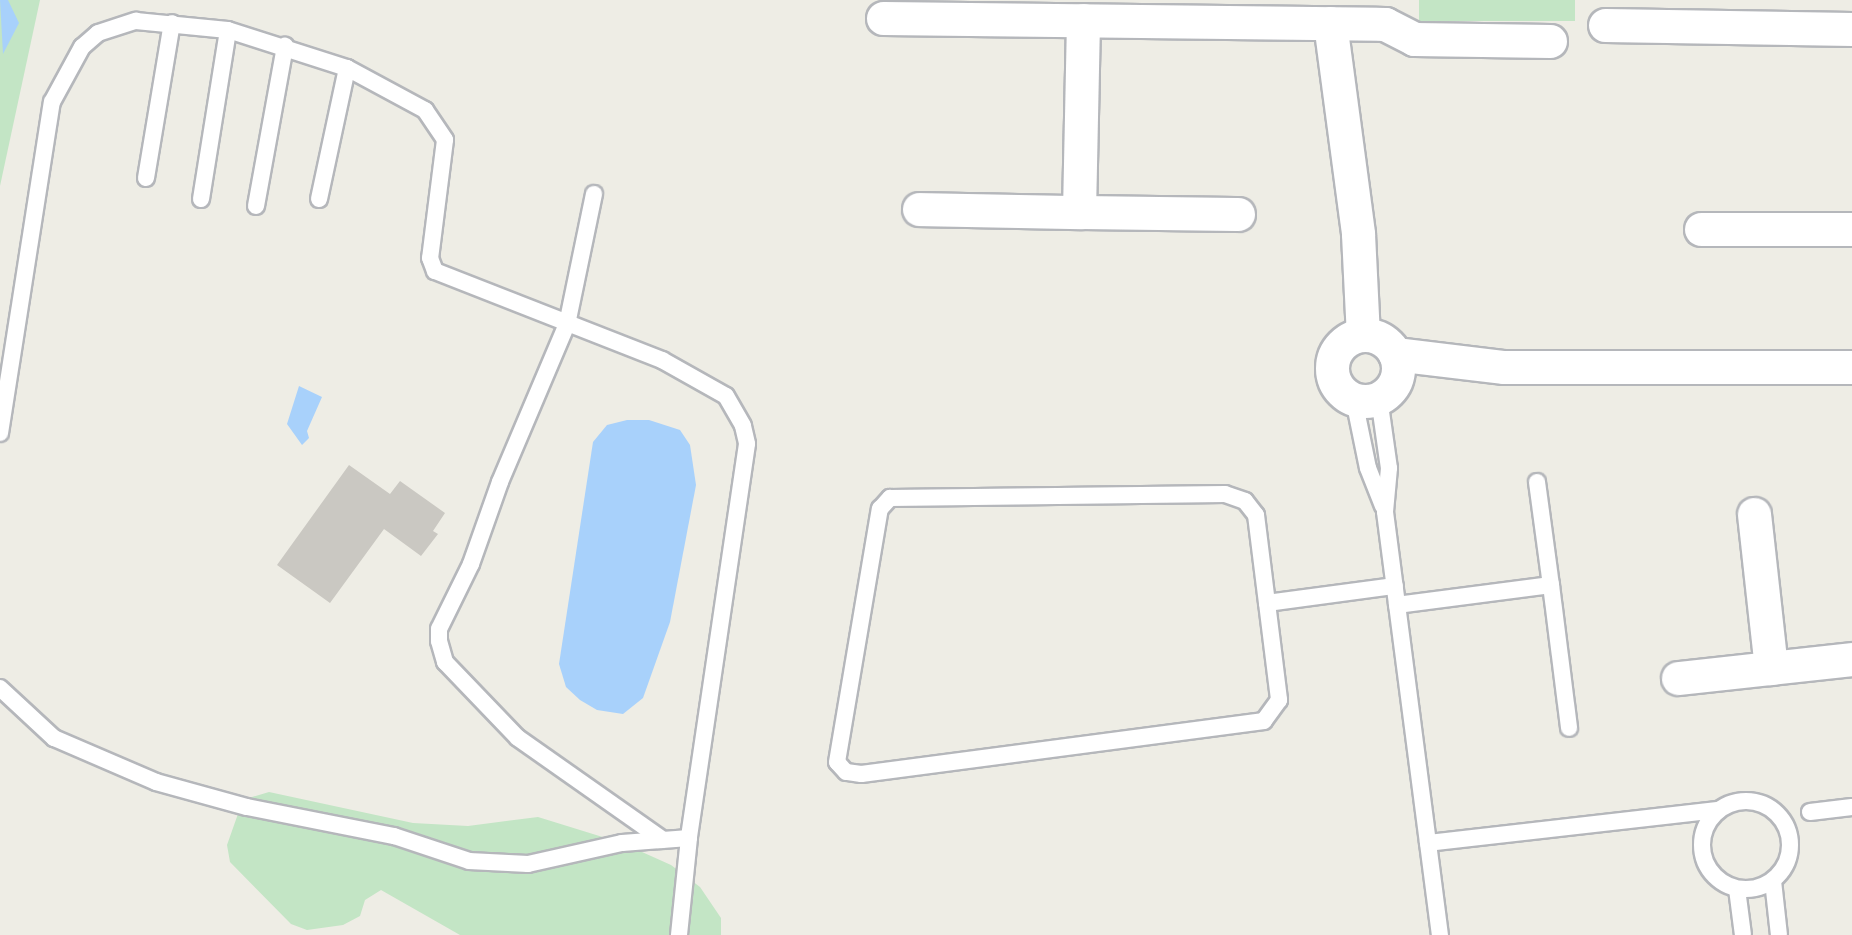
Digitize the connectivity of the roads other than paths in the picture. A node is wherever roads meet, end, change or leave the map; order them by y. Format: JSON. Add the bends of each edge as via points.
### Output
{"nodes":[{"id":1,"x":883,"y":18,"type":"dead end"},
{"id":2,"x":1083,"y":20,"type":"junction"},
{"id":3,"x":172,"y":23,"type":"junction"},
{"id":4,"x":1330,"y":23,"type":"junction"},
{"id":5,"x":1605,"y":25,"type":"dead end"},
{"id":6,"x":1852,"y":29,"type":"edge"},
{"id":7,"x":228,"y":30,"type":"junction"},
{"id":8,"x":1550,"y":41,"type":"dead end"},
{"id":9,"x":285,"y":46,"type":"junction"},
{"id":10,"x":348,"y":68,"type":"junction"},
{"id":11,"x":146,"y":178,"type":"dead end"},
{"id":12,"x":594,"y":194,"type":"dead end"},
{"id":13,"x":201,"y":199,"type":"dead end"},
{"id":14,"x":319,"y":199,"type":"dead end"},
{"id":15,"x":256,"y":206,"type":"dead end"},
{"id":16,"x":919,"y":209,"type":"dead end"},
{"id":17,"x":1079,"y":212,"type":"junction"},
{"id":18,"x":1238,"y":215,"type":"dead end"},
{"id":19,"x":1701,"y":229,"type":"dead end"},
{"id":20,"x":1852,"y":229,"type":"edge"},
{"id":21,"x":567,"y":324,"type":"junction"},
{"id":22,"x":1363,"y":335,"type":"junction"},
{"id":23,"x":1852,"y":366,"type":"edge"},
{"id":24,"x":1381,"y":383,"type":"junction"},
{"id":25,"x":0,"y":433,"type":"edge"},
{"id":26,"x":1537,"y":482,"type":"dead end"},
{"id":27,"x":1385,"y":512,"type":"junction"},
{"id":28,"x":1754,"y":514,"type":"dead end"},
{"id":29,"x":1550,"y":585,"type":"junction"},
{"id":30,"x":1395,"y":586,"type":"junction"},
{"id":31,"x":1267,"y":603,"type":"junction"},
{"id":32,"x":1397,"y":605,"type":"junction"},
{"id":33,"x":1852,"y":659,"type":"edge"},
{"id":34,"x":1772,"y":668,"type":"junction"},
{"id":35,"x":1678,"y":678,"type":"dead end"},
{"id":36,"x":0,"y":688,"type":"edge"},
{"id":37,"x":1569,"y":728,"type":"dead end"},
{"id":38,"x":1852,"y":807,"type":"edge"},
{"id":39,"x":1718,"y":810,"type":"junction"},
{"id":40,"x":1810,"y":812,"type":"dead end"},
{"id":41,"x":1663,"y":817,"type":"junction"},
{"id":42,"x":689,"y":838,"type":"junction"},
{"id":43,"x":663,"y":840,"type":"junction"},
{"id":44,"x":1702,"y":843,"type":"junction"},
{"id":45,"x":1428,"y":844,"type":"junction"},
{"id":46,"x":1773,"y":881,"type":"junction"},
{"id":47,"x":1737,"y":889,"type":"junction"},
{"id":48,"x":680,"y":935,"type":"edge"},
{"id":49,"x":1440,"y":935,"type":"edge"},
{"id":50,"x":1743,"y":935,"type":"edge"},
{"id":51,"x":1779,"y":935,"type":"edge"}],
"edges":[{"from":1,"to":2,"type":"street"},
{"from":2,"to":4,"type":"street"},
{"from":2,"to":17,"type":"street"},
{"from":3,"to":7,"type":"lane"},
{"from":3,"to":11,"type":"lane"},
{"from":3,"to":25,"type":"lane","via":[[136,21],[98,33],[82,47],[52,102]]},
{"from":4,"to":8,"type":"street","via":[[1385,24],[1414,39]]},
{"from":4,"to":22,"type":"street","via":[[1359,234]]},
{"from":5,"to":6,"type":"street"},
{"from":7,"to":9,"type":"lane"},
{"from":7,"to":13,"type":"lane"},
{"from":9,"to":10,"type":"lane"},
{"from":9,"to":15,"type":"lane"},
{"from":10,"to":14,"type":"lane"},
{"from":10,"to":21,"type":"lane","via":[[425,110],[441,128],[446,140],[430,258],[435,271]]},
{"from":12,"to":21,"type":"lane"},
{"from":16,"to":17,"type":"street"},
{"from":17,"to":18,"type":"street"},
{"from":19,"to":20,"type":"street"},
{"from":21,"to":42,"type":"lane","via":[[701,380],[726,396],[743,426],[747,444]]},
{"from":21,"to":43,"type":"lane","via":[[500,482],[475,555],[439,629],[440,650],[518,738]]},
{"from":22,"to":24,"type":"street","via":[[1376,337]]},
{"from":22,"to":24,"type":"street","via":[[1340,346],[1331,370],[1342,393]]},
{"from":23,"to":24,"type":"street","via":[[1504,367]]},
{"from":24,"to":27,"type":"lane","via":[[1389,468]]},
{"from":24,"to":27,"type":"lane","via":[[1368,468]]},
{"from":26,"to":29,"type":"lane"},
{"from":27,"to":30,"type":"lane"},
{"from":28,"to":34,"type":"street"},
{"from":29,"to":32,"type":"lane"},
{"from":29,"to":37,"type":"lane"},
{"from":30,"to":31,"type":"lane"},
{"from":30,"to":32,"type":"lane"},
{"from":31,"to":31,"type":"lane","via":[[1279,700],[1264,721],[861,774],[846,772],[837,762],[880,509],[890,498],[1236,496],[1256,515]]},
{"from":32,"to":45,"type":"lane"},
{"from":33,"to":34,"type":"street"},
{"from":34,"to":35,"type":"street"},
{"from":36,"to":43,"type":"lane","via":[[54,738],[156,782],[247,807],[394,836],[469,861],[528,864],[622,843]]},
{"from":38,"to":40,"type":"lane"},
{"from":39,"to":41,"type":"lane"},
{"from":39,"to":44,"type":"lane"},
{"from":39,"to":46,"type":"lane","via":[[1751,800],[1782,818],[1790,851]]},
{"from":41,"to":44,"type":"lane","via":[[1688,826]]},
{"from":41,"to":45,"type":"lane"},
{"from":42,"to":43,"type":"lane"},
{"from":42,"to":48,"type":"lane"},
{"from":44,"to":47,"type":"lane","via":[[1715,877]]},
{"from":45,"to":49,"type":"lane"},
{"from":46,"to":47,"type":"lane"},
{"from":46,"to":51,"type":"lane"},
{"from":47,"to":50,"type":"lane"}]}
